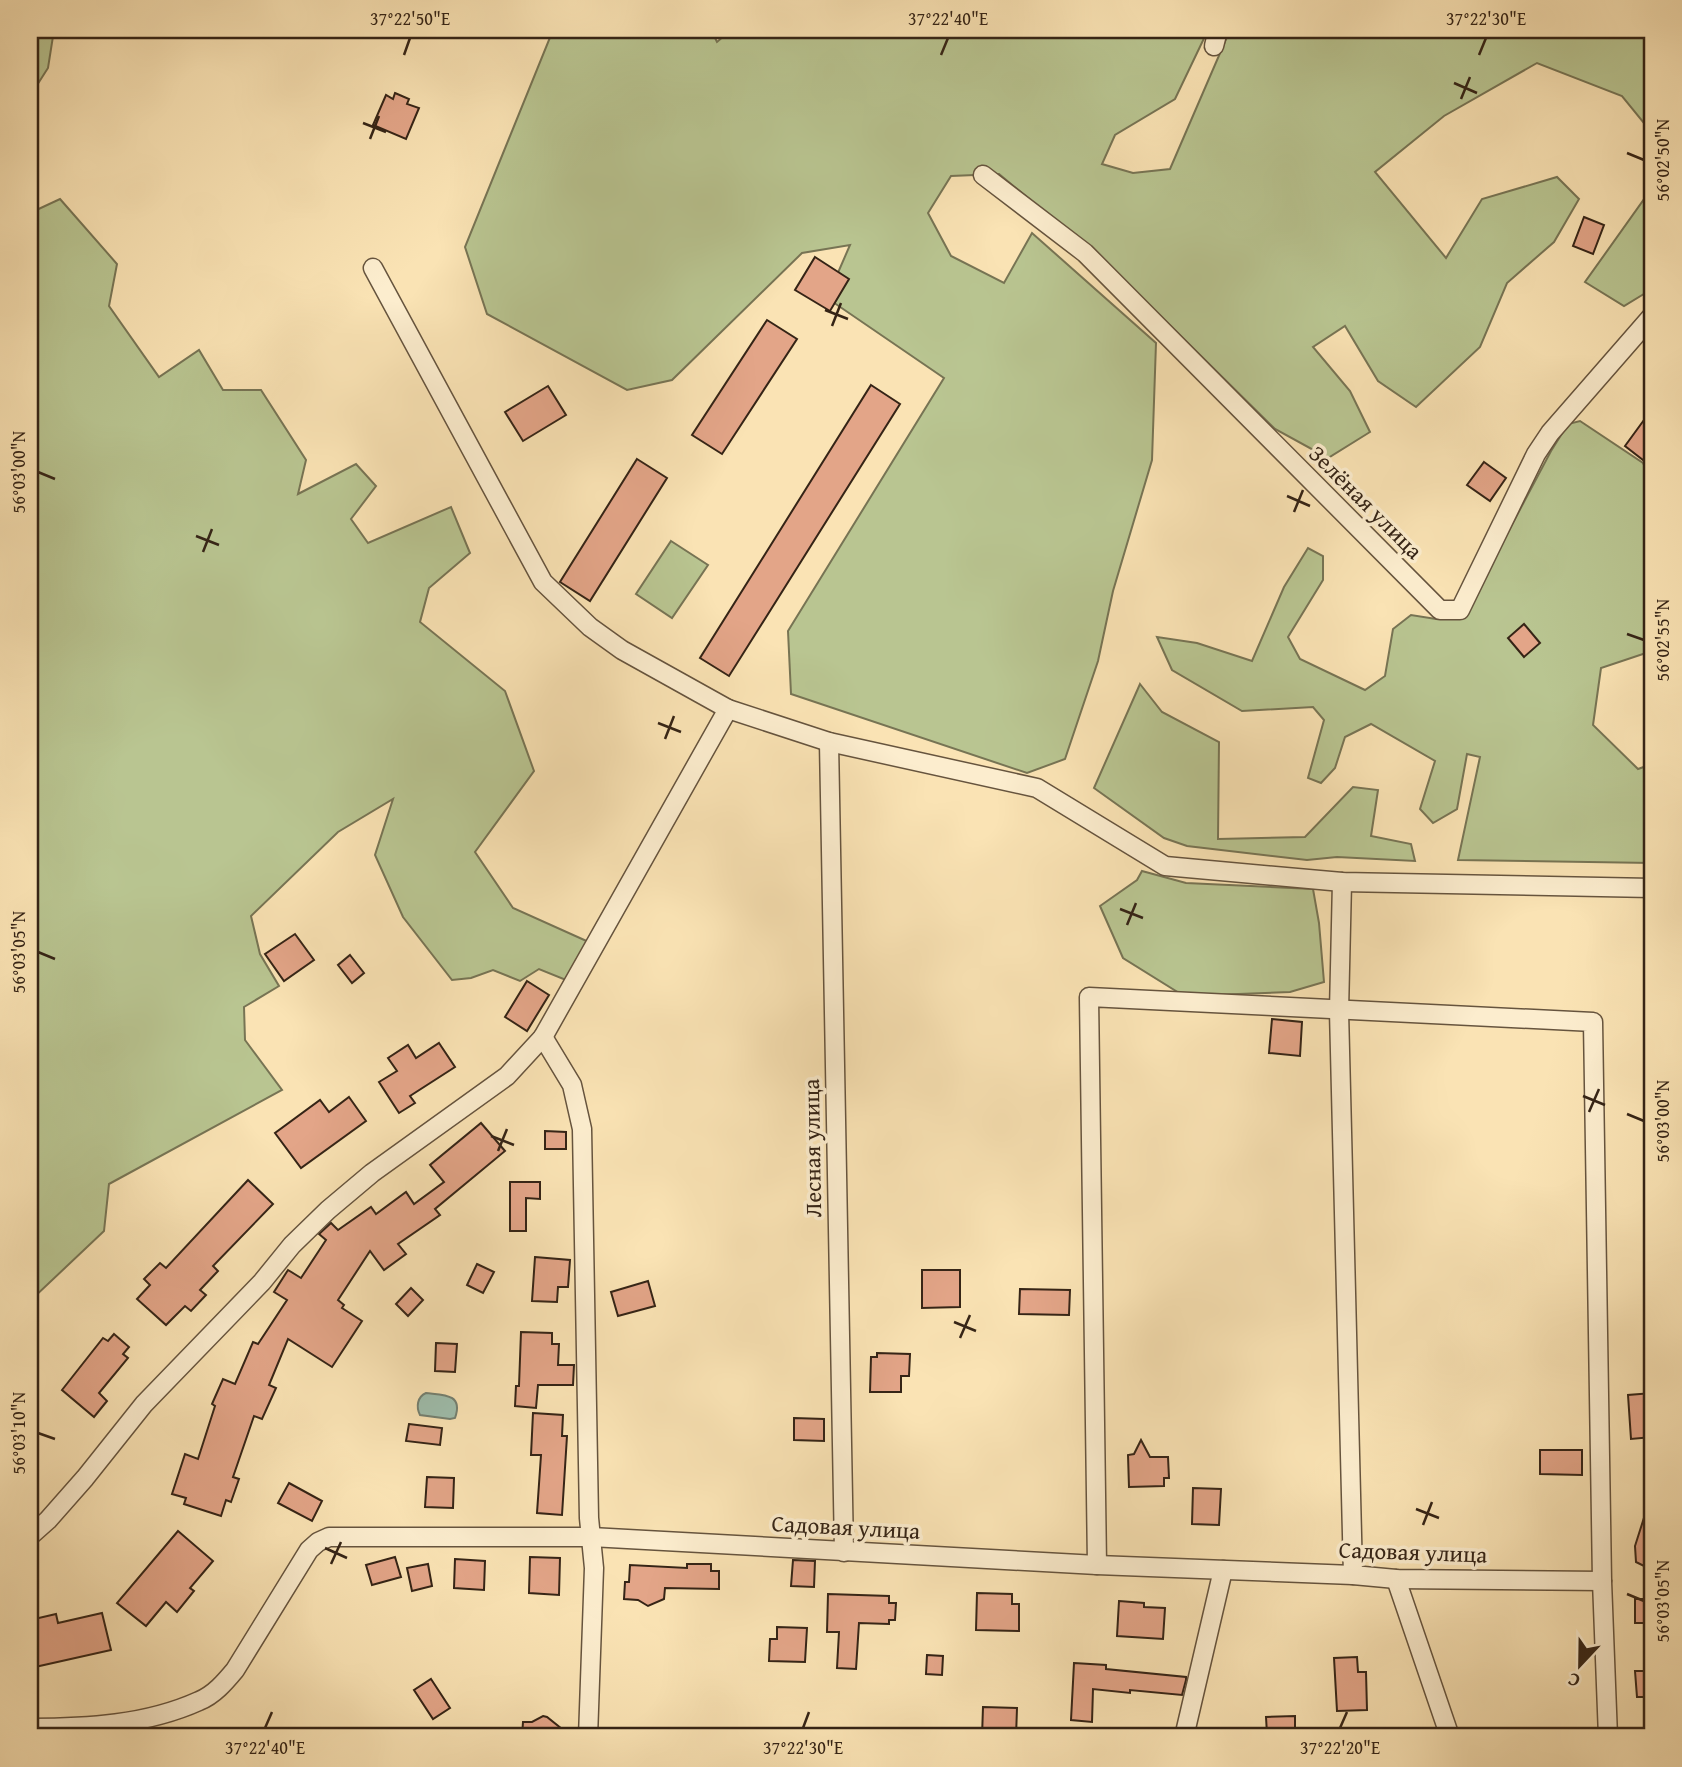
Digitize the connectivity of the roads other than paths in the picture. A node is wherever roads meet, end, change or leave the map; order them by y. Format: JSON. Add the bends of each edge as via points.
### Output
{"nodes":[{"id":1,"x":984,"y":175,"type":"dead end"},
{"id":2,"x":373,"y":268,"type":"dead end"},
{"id":3,"x":1652,"y":316,"type":"edge"},
{"id":4,"x":727,"y":709,"type":"junction"},
{"id":5,"x":829,"y":742,"type":"junction"},
{"id":6,"x":1342,"y":882,"type":"junction"},
{"id":7,"x":1652,"y":888,"type":"edge"},
{"id":8,"x":1339,"y":1011,"type":"junction"},
{"id":9,"x":543,"y":1037,"type":"junction"},
{"id":10,"x":30,"y":1536,"type":"edge"},
{"id":11,"x":592,"y":1537,"type":"junction"},
{"id":12,"x":844,"y":1552,"type":"junction"},
{"id":13,"x":1097,"y":1565,"type":"junction"},
{"id":14,"x":1223,"y":1570,"type":"junction"},
{"id":15,"x":1353,"y":1575,"type":"junction"},
{"id":16,"x":1396,"y":1579,"type":"junction"},
{"id":17,"x":1602,"y":1581,"type":"junction"},
{"id":18,"x":30,"y":1728,"type":"edge"},
{"id":19,"x":588,"y":1737,"type":"edge"},
{"id":20,"x":1184,"y":1737,"type":"edge"},
{"id":21,"x":1451,"y":1737,"type":"edge"},
{"id":22,"x":1608,"y":1737,"type":"edge"}],
"edges":[{"from":1,"to":3,"type":"street","name":"Зелёная улица","via":[[1085,253],[1440,610],[1460,610],[1535,454]]},
{"from":2,"to":4,"type":"street","via":[[543,582],[622,650]]},
{"from":4,"to":5,"type":"street"},
{"from":4,"to":9,"type":"street"},
{"from":5,"to":6,"type":"street","via":[[1037,789],[1165,866]]},
{"from":5,"to":12,"type":"street","name":"Лесная улица"},
{"from":6,"to":7,"type":"street"},
{"from":6,"to":8,"type":"street"},
{"from":8,"to":13,"type":"street","via":[[1088,997]]},
{"from":8,"to":15,"type":"street"},
{"from":8,"to":17,"type":"street","via":[[1593,1022]]},
{"from":9,"to":10,"type":"street","via":[[507,1076],[372,1173],[292,1245],[144,1404],[85,1478]]},
{"from":9,"to":11,"type":"street","via":[[572,1085],[582,1129]]},
{"from":11,"to":12,"type":"street","name":"Садовая улица"},
{"from":11,"to":18,"type":"street","name":"Садовая улица","via":[[330,1537],[309,1550],[235,1670],[200,1701],[152,1717],[84,1728]]},
{"from":11,"to":19,"type":"street"},
{"from":12,"to":13,"type":"street","name":"Садовая улица"},
{"from":13,"to":14,"type":"street","name":"Садовая улица"},
{"from":14,"to":15,"type":"street","name":"Садовая улица"},
{"from":14,"to":20,"type":"street"},
{"from":15,"to":16,"type":"street","name":"Садовая улица"},
{"from":16,"to":17,"type":"street","name":"Садовая улица"},
{"from":16,"to":21,"type":"street"},
{"from":17,"to":22,"type":"street"}]}
